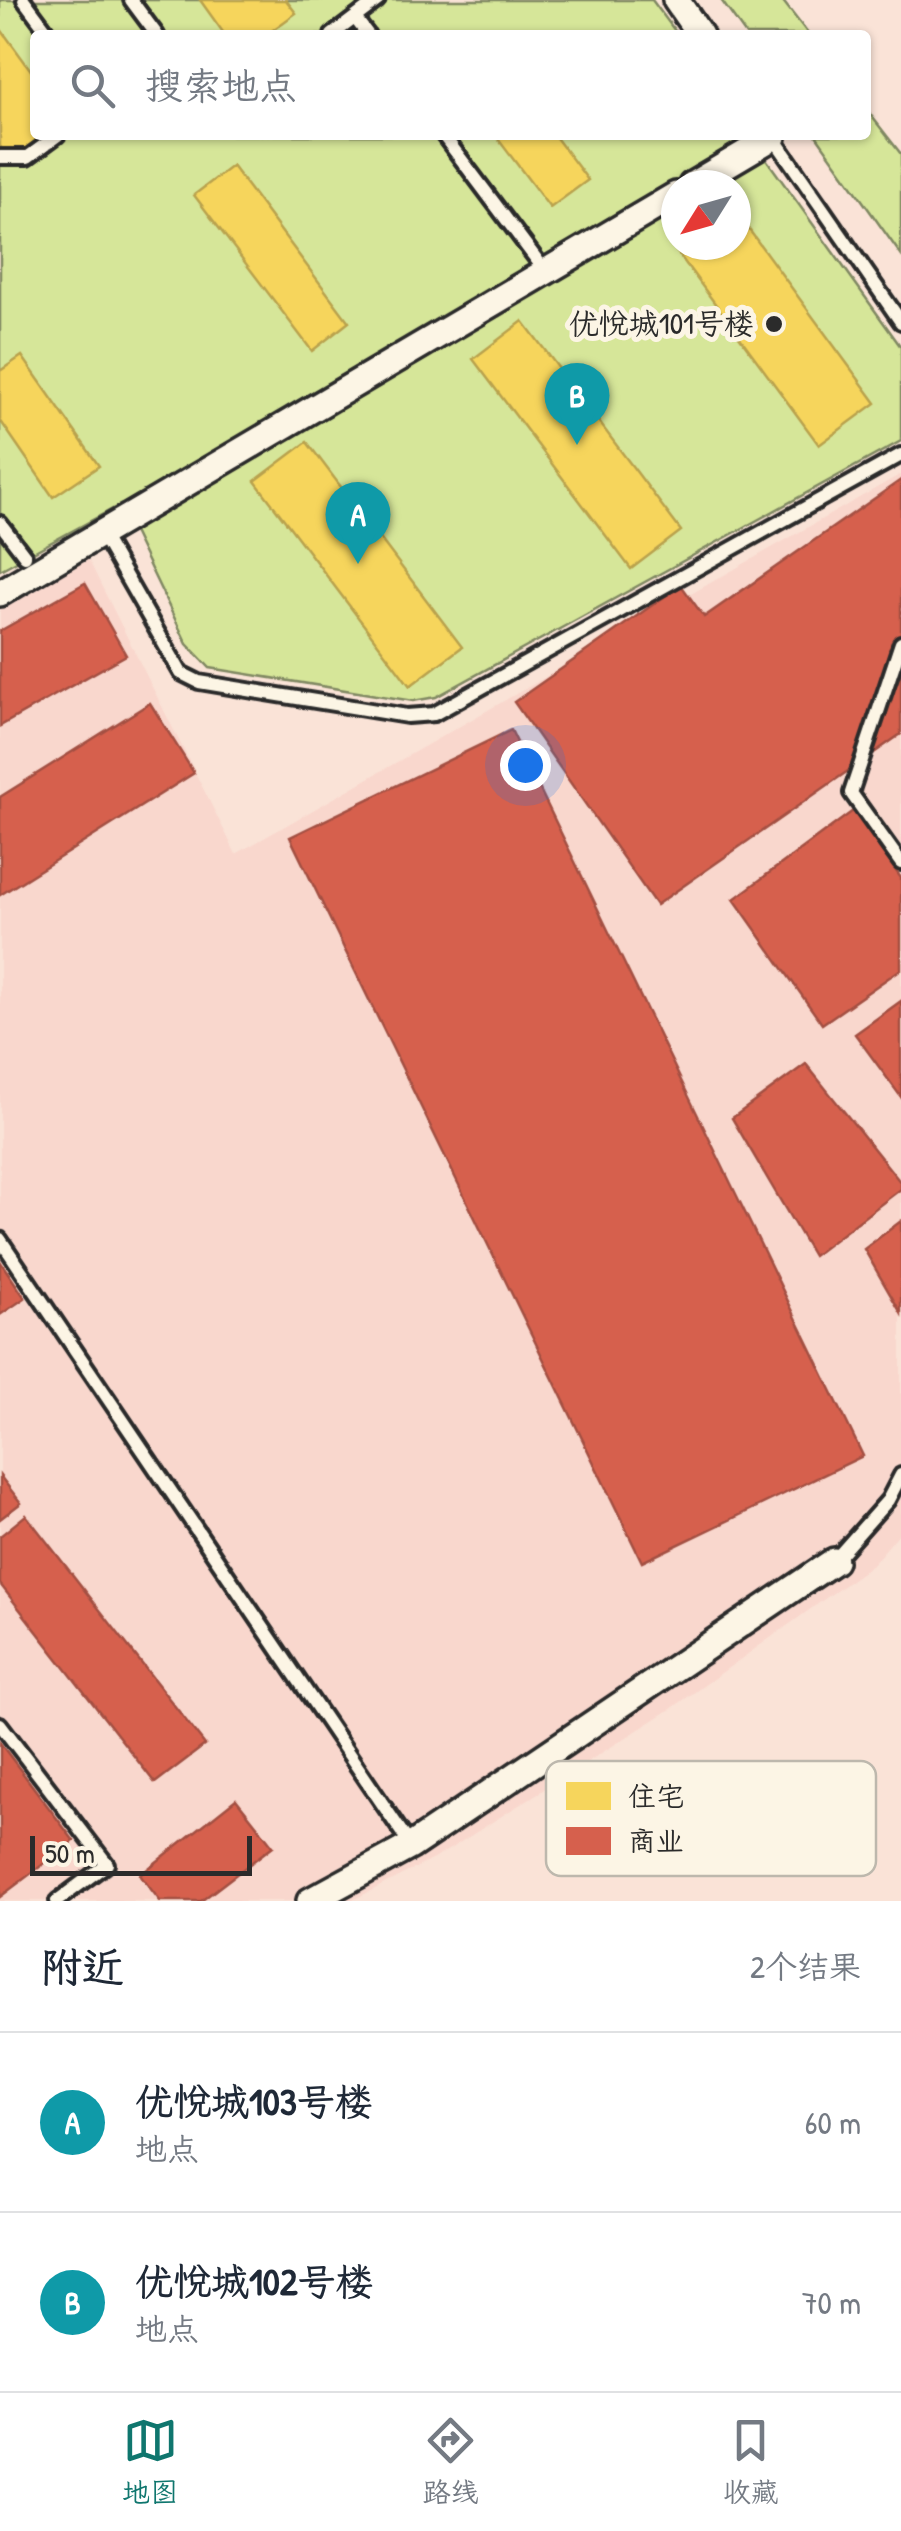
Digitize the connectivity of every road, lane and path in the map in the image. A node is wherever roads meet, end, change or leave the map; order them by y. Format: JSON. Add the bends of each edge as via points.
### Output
{"nodes":[{"id":1,"x":24,"y":0,"type":"edge"},
{"id":2,"x":131,"y":0,"type":"edge"},
{"id":3,"x":378,"y":0,"type":"edge"},
{"id":4,"x":676,"y":0,"type":"edge"},
{"id":5,"x":355,"y":18,"type":"junction"},
{"id":6,"x":46,"y":30,"type":"edge"},
{"id":7,"x":154,"y":30,"type":"edge"},
{"id":8,"x":339,"y":30,"type":"edge"},
{"id":9,"x":364,"y":30,"type":"edge"},
{"id":10,"x":697,"y":30,"type":"edge"},
{"id":11,"x":51,"y":140,"type":"edge"},
{"id":12,"x":447,"y":140,"type":"edge"},
{"id":13,"x":765,"y":140,"type":"edge"},
{"id":14,"x":775,"y":140,"type":"edge"},
{"id":15,"x":0,"y":157,"type":"edge"},
{"id":16,"x":716,"y":170,"type":"edge"},
{"id":17,"x":661,"y":204,"type":"edge"},
{"id":18,"x":546,"y":272,"type":"junction"},
{"id":19,"x":901,"y":322,"type":"edge"},
{"id":20,"x":901,"y":455,"type":"edge"},
{"id":21,"x":0,"y":524,"type":"edge"},
{"id":22,"x":102,"y":535,"type":"junction"},
{"id":23,"x":25,"y":556,"type":"dead end"},
{"id":24,"x":0,"y":593,"type":"edge"},
{"id":25,"x":901,"y":643,"type":"edge"},
{"id":26,"x":901,"y":863,"type":"edge"},
{"id":27,"x":0,"y":1240,"type":"edge"},
{"id":28,"x":901,"y":1474,"type":"edge"},
{"id":29,"x":834,"y":1561,"type":"joint"},
{"id":30,"x":0,"y":1724,"type":"edge"},
{"id":31,"x":411,"y":1846,"type":"junction"},
{"id":32,"x":57,"y":1901,"type":"edge"},
{"id":33,"x":310,"y":1901,"type":"edge"}],
"edges":[{"from":1,"to":6,"type":"lane"},
{"from":2,"to":7,"type":"lane"},
{"from":3,"to":5,"type":"lane"},
{"from":4,"to":10,"type":"street"},
{"from":5,"to":8,"type":"lane"},
{"from":5,"to":9,"type":"lane"},
{"from":11,"to":15,"type":"lane","via":[[28,157]]},
{"from":12,"to":18,"type":"lane"},
{"from":13,"to":16,"type":"street"},
{"from":14,"to":19,"type":"lane"},
{"from":17,"to":18,"type":"street"},
{"from":18,"to":22,"type":"street"},
{"from":20,"to":22,"type":"lane","via":[[434,714],[406,716],[199,682],[181,672]]},
{"from":21,"to":23,"type":"lane"},
{"from":22,"to":24,"type":"street"},
{"from":25,"to":26,"type":"lane","via":[[851,793]]},
{"from":27,"to":31,"type":"lane"},
{"from":28,"to":29,"type":"lane","via":[[888,1500]]},
{"from":29,"to":31,"type":"street"},
{"from":30,"to":32,"type":"lane","via":[[107,1864]]},
{"from":31,"to":33,"type":"street"}]}
